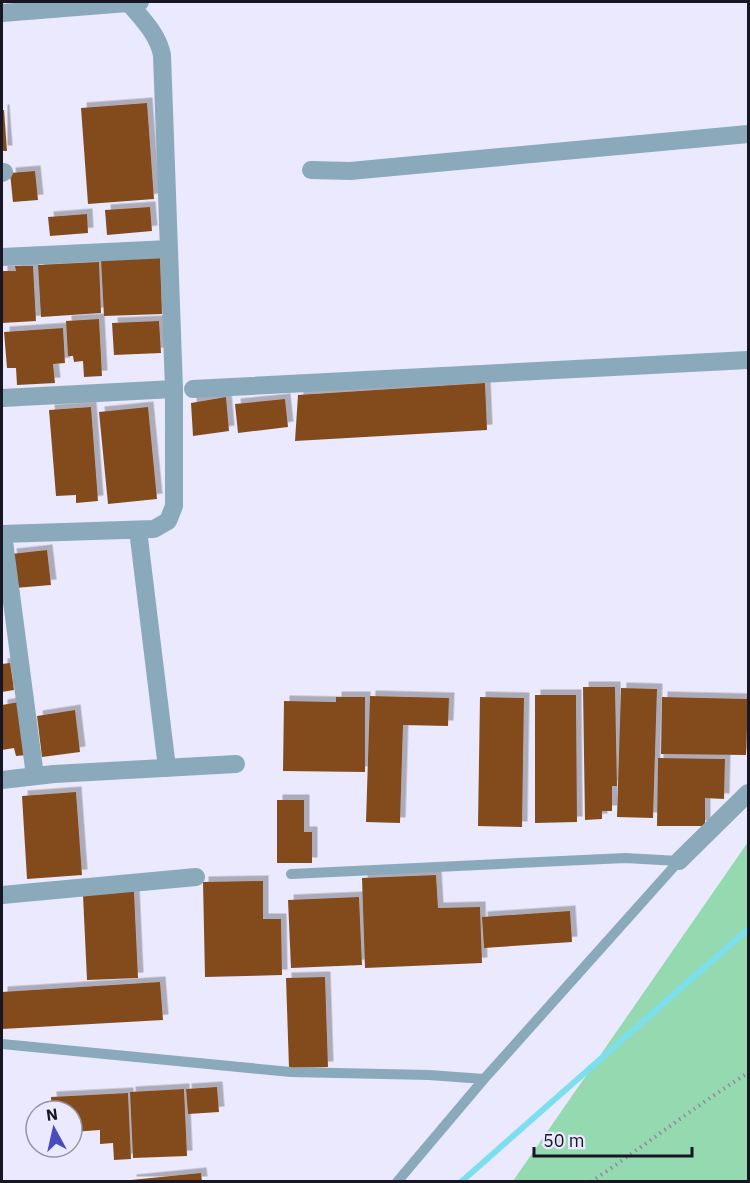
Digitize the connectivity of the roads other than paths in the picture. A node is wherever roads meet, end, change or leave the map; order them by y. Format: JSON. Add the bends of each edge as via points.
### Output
{"nodes":[{"id":1,"x":136,"y":2,"type":"edge"},
{"id":2,"x":2,"y":13,"type":"edge"},
{"id":3,"x":748,"y":134,"type":"edge"},
{"id":4,"x":311,"y":170,"type":"dead end"},
{"id":5,"x":169,"y":249,"type":"junction"},
{"id":6,"x":2,"y":257,"type":"edge"},
{"id":7,"x":748,"y":360,"type":"edge"},
{"id":8,"x":174,"y":389,"type":"junction"},
{"id":9,"x":193,"y":389,"type":"dead end"},
{"id":10,"x":2,"y":398,"type":"edge"},
{"id":11,"x":138,"y":530,"type":"junction"},
{"id":12,"x":2,"y":534,"type":"edge"},
{"id":13,"x":236,"y":764,"type":"dead end"},
{"id":14,"x":167,"y":768,"type":"junction"},
{"id":15,"x":35,"y":776,"type":"junction"},
{"id":16,"x":2,"y":780,"type":"edge"},
{"id":17,"x":748,"y":793,"type":"edge"},
{"id":18,"x":679,"y":861,"type":"junction"},
{"id":19,"x":291,"y":874,"type":"dead end"},
{"id":20,"x":196,"y":877,"type":"dead end"},
{"id":21,"x":2,"y":895,"type":"edge"},
{"id":22,"x":2,"y":1044,"type":"edge"},
{"id":23,"x":483,"y":1079,"type":"junction"},
{"id":24,"x":397,"y":1182,"type":"edge"}],
"edges":[{"from":1,"to":2,"type":"street"},
{"from":1,"to":5,"type":"street","via":[[162,55]]},
{"from":3,"to":4,"type":"street","via":[[350,171]]},
{"from":5,"to":6,"type":"street"},
{"from":5,"to":8,"type":"street"},
{"from":7,"to":9,"type":"street"},
{"from":8,"to":10,"type":"street"},
{"from":8,"to":11,"type":"street","via":[[174,506],[168,521],[154,529]]},
{"from":11,"to":12,"type":"street"},
{"from":11,"to":14,"type":"street"},
{"from":12,"to":15,"type":"street"},
{"from":13,"to":14,"type":"street"},
{"from":14,"to":15,"type":"street"},
{"from":15,"to":16,"type":"street"},
{"from":17,"to":18,"type":"street"},
{"from":18,"to":19,"type":"lane","via":[[625,858]]},
{"from":18,"to":23,"type":"lane"},
{"from":20,"to":21,"type":"street"},
{"from":22,"to":23,"type":"lane","via":[[291,1072]]},
{"from":23,"to":24,"type":"lane"}]}
